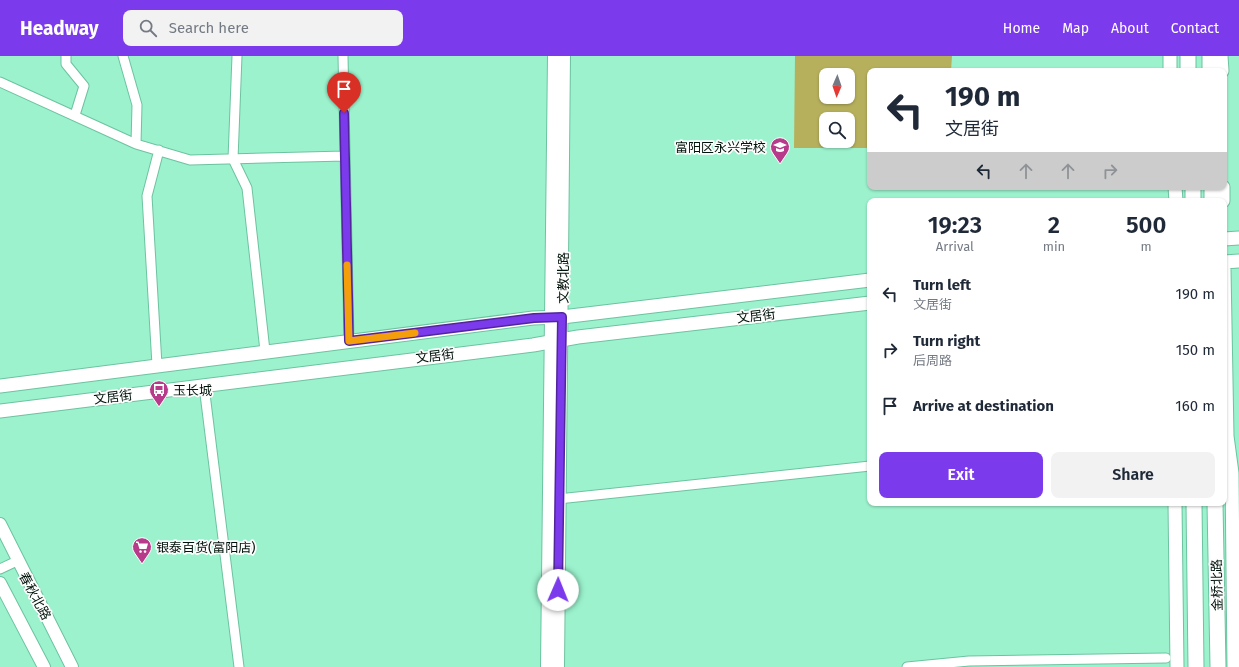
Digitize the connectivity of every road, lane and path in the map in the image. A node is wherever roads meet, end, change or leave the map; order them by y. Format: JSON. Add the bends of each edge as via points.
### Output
{"nodes":[{"id":1,"x":66,"y":56,"type":"edge"},
{"id":2,"x":123,"y":56,"type":"edge"},
{"id":3,"x":237,"y":56,"type":"edge"},
{"id":4,"x":343,"y":56,"type":"edge"},
{"id":5,"x":554,"y":56,"type":"edge"},
{"id":6,"x":564,"y":56,"type":"edge"},
{"id":7,"x":1170,"y":56,"type":"edge"},
{"id":8,"x":1188,"y":56,"type":"edge"},
{"id":9,"x":1210,"y":56,"type":"edge"},
{"id":10,"x":1222,"y":56,"type":"edge"},
{"id":11,"x":1170,"y":68,"type":"edge"},
{"id":12,"x":1188,"y":68,"type":"edge"},
{"id":13,"x":1210,"y":68,"type":"edge"},
{"id":14,"x":1222,"y":68,"type":"edge"},
{"id":15,"x":0,"y":82,"type":"edge"},
{"id":16,"x":74,"y":115,"type":"junction"},
{"id":17,"x":136,"y":144,"type":"junction"},
{"id":18,"x":159,"y":150,"type":"junction"},
{"id":19,"x":344,"y":156,"type":"junction"},
{"id":20,"x":233,"y":158,"type":"junction"},
{"id":21,"x":1239,"y":238,"type":"edge"},
{"id":22,"x":1227,"y":239,"type":"edge"},
{"id":23,"x":1239,"y":261,"type":"edge"},
{"id":24,"x":1227,"y":262,"type":"edge"},
{"id":25,"x":867,"y":280,"type":"edge"},
{"id":26,"x":867,"y":303,"type":"edge"},
{"id":27,"x":557,"y":317,"type":"junction"},
{"id":28,"x":556,"y":340,"type":"junction"},
{"id":29,"x":349,"y":341,"type":"junction"},
{"id":30,"x":265,"y":351,"type":"junction"},
{"id":31,"x":157,"y":365,"type":"junction"},
{"id":32,"x":6,"y":385,"type":"edge"},
{"id":33,"x":204,"y":386,"type":"junction"},
{"id":34,"x":0,"y":391,"type":"edge"},
{"id":35,"x":0,"y":404,"type":"edge"},
{"id":36,"x":17,"y":408,"type":"junction"},
{"id":37,"x":0,"y":411,"type":"edge"},
{"id":38,"x":1227,"y":436,"type":"edge"},
{"id":39,"x":867,"y":466,"type":"edge"},
{"id":40,"x":558,"y":499,"type":"junction"},
{"id":41,"x":1175,"y":506,"type":"edge"},
{"id":42,"x":1194,"y":506,"type":"edge"},
{"id":43,"x":1215,"y":506,"type":"edge"},
{"id":44,"x":0,"y":524,"type":"edge"},
{"id":45,"x":1233,"y":533,"type":"junction"},
{"id":46,"x":17,"y":561,"type":"junction"},
{"id":47,"x":0,"y":569,"type":"edge"},
{"id":48,"x":1217,"y":578,"type":"junction"},
{"id":49,"x":0,"y":583,"type":"edge"},
{"id":50,"x":1236,"y":634,"type":"edge"},
{"id":51,"x":1173,"y":661,"type":"edge"},
{"id":52,"x":1196,"y":662,"type":"edge"},
{"id":53,"x":1218,"y":662,"type":"edge"},
{"id":54,"x":1234,"y":662,"type":"edge"},
{"id":55,"x":44,"y":667,"type":"edge"},
{"id":56,"x":72,"y":667,"type":"edge"},
{"id":57,"x":239,"y":667,"type":"edge"},
{"id":58,"x":547,"y":667,"type":"edge"},
{"id":59,"x":558,"y":667,"type":"edge"},
{"id":60,"x":907,"y":667,"type":"edge"}],
"edges":[{"from":1,"to":16,"type":"street","via":[[66,64],[84,86]]},
{"from":2,"to":17,"type":"street","via":[[137,105]]},
{"from":3,"to":20,"type":"street"},
{"from":4,"to":19,"type":"street"},
{"from":5,"to":27,"type":"street","name":"文教北路"},
{"from":6,"to":27,"type":"street","name":"文教北路"},
{"from":7,"to":11,"type":"main road"},
{"from":8,"to":12,"type":"main road"},
{"from":9,"to":13,"type":"main road"},
{"from":10,"to":14,"type":"main road"},
{"from":15,"to":16,"type":"street"},
{"from":16,"to":17,"type":"street"},
{"from":17,"to":18,"type":"street"},
{"from":18,"to":20,"type":"street","via":[[190,160]]},
{"from":18,"to":31,"type":"street","via":[[147,196]]},
{"from":19,"to":20,"type":"street"},
{"from":19,"to":29,"type":"street"},
{"from":20,"to":30,"type":"street","via":[[247,188]]},
{"from":21,"to":22,"type":"main road"},
{"from":23,"to":24,"type":"main road"},
{"from":25,"to":27,"type":"main road","name":"文居街"},
{"from":26,"to":28,"type":"main road","name":"文居街"},
{"from":27,"to":28,"type":"street","name":"文教北路"},
{"from":27,"to":29,"type":"main road","name":"文居街"},
{"from":28,"to":33,"type":"main road","name":"文居街"},
{"from":28,"to":40,"type":"street","name":"文教北路"},
{"from":28,"to":58,"type":"street","name":"文教北路"},
{"from":29,"to":30,"type":"main road","name":"文居街"},
{"from":30,"to":31,"type":"main road","name":"文居街"},
{"from":31,"to":32,"type":"main road","name":"文居街"},
{"from":32,"to":34,"type":"main road"},
{"from":33,"to":36,"type":"main road","name":"文居街"},
{"from":33,"to":57,"type":"street"},
{"from":35,"to":36,"type":"main road"},
{"from":36,"to":37,"type":"main road","name":"文居街"},
{"from":38,"to":45,"type":"main road","name":"金桥北路","via":[[1232,473]]},
{"from":39,"to":40,"type":"street"},
{"from":40,"to":59,"type":"street","name":"文教北路"},
{"from":41,"to":51,"type":"main road"},
{"from":42,"to":52,"type":"main road","name":"金桥北路"},
{"from":43,"to":48,"type":"main road","name":"金桥北路"},
{"from":44,"to":46,"type":"street","name":"春秋北路"},
{"from":45,"to":48,"type":"main road"},
{"from":45,"to":50,"type":"main road","name":"金桥北路"},
{"from":46,"to":47,"type":"street"},
{"from":46,"to":56,"type":"street","name":"春秋北路"},
{"from":48,"to":53,"type":"main road","name":"金桥北路"},
{"from":49,"to":55,"type":"street","name":"春秋北路"},
{"from":50,"to":54,"type":"main road","name":"金桥北路"},
{"from":51,"to":60,"type":"street","via":[[969,661]]}]}
